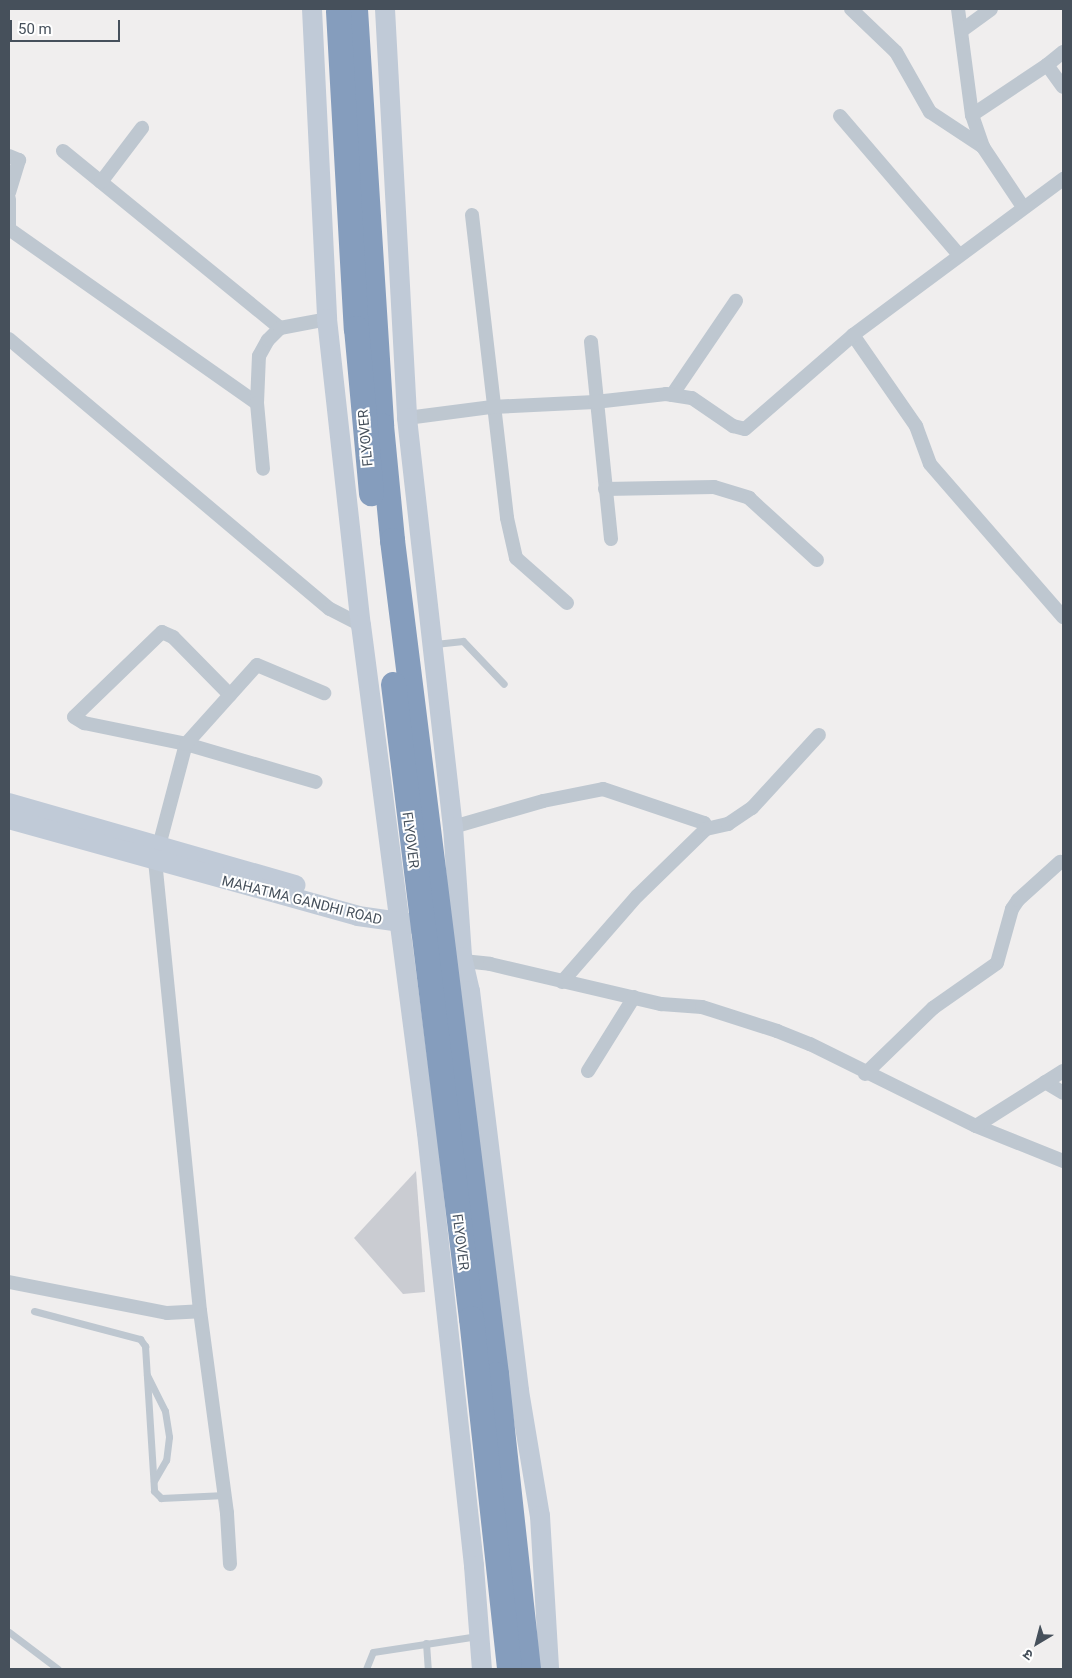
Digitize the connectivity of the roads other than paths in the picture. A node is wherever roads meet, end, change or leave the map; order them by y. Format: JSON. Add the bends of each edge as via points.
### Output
{"nodes":[{"id":1,"x":312,"y":9,"type":"edge"},
{"id":2,"x":338,"y":9,"type":"edge"},
{"id":3,"x":355,"y":9,"type":"edge"},
{"id":4,"x":385,"y":9,"type":"edge"},
{"id":5,"x":851,"y":9,"type":"edge"},
{"id":6,"x":958,"y":9,"type":"edge"},
{"id":7,"x":992,"y":9,"type":"edge"},
{"id":8,"x":961,"y":31,"type":"junction"},
{"id":9,"x":1063,"y":52,"type":"edge"},
{"id":10,"x":1047,"y":65,"type":"junction"},
{"id":11,"x":1063,"y":87,"type":"edge"},
{"id":12,"x":972,"y":115,"type":"junction"},
{"id":13,"x":840,"y":116,"type":"dead end"},
{"id":14,"x":142,"y":128,"type":"dead end"},
{"id":15,"x":983,"y":147,"type":"junction"},
{"id":16,"x":63,"y":152,"type":"dead end"},
{"id":17,"x":9,"y":156,"type":"edge"},
{"id":18,"x":1063,"y":179,"type":"edge"},
{"id":19,"x":101,"y":182,"type":"junction"},
{"id":20,"x":9,"y":192,"type":"edge"},
{"id":21,"x":9,"y":199,"type":"edge"},
{"id":22,"x":1023,"y":207,"type":"junction"},
{"id":23,"x":472,"y":215,"type":"dead end"},
{"id":24,"x":959,"y":255,"type":"junction"},
{"id":25,"x":736,"y":301,"type":"dead end"},
{"id":26,"x":327,"y":319,"type":"junction"},
{"id":27,"x":280,"y":328,"type":"junction"},
{"id":28,"x":853,"y":335,"type":"junction"},
{"id":29,"x":10,"y":341,"type":"edge"},
{"id":30,"x":591,"y":342,"type":"dead end"},
{"id":31,"x":672,"y":395,"type":"junction"},
{"id":32,"x":595,"y":402,"type":"junction"},
{"id":33,"x":256,"y":403,"type":"junction"},
{"id":34,"x":492,"y":407,"type":"junction"},
{"id":35,"x":407,"y":418,"type":"junction"},
{"id":36,"x":262,"y":469,"type":"dead end"},
{"id":37,"x":605,"y":489,"type":"junction"},
{"id":38,"x":611,"y":539,"type":"dead end"},
{"id":39,"x":817,"y":560,"type":"dead end"},
{"id":40,"x":567,"y":603,"type":"dead end"},
{"id":41,"x":1063,"y":617,"type":"edge"},
{"id":42,"x":361,"y":625,"type":"junction"},
{"id":43,"x":432,"y":644,"type":"junction"},
{"id":44,"x":504,"y":684,"type":"dead end"},
{"id":45,"x":324,"y":693,"type":"dead end"},
{"id":46,"x":230,"y":695,"type":"junction"},
{"id":47,"x":819,"y":735,"type":"dead end"},
{"id":48,"x":186,"y":744,"type":"junction"},
{"id":49,"x":316,"y":782,"type":"dead end"},
{"id":50,"x":9,"y":804,"type":"edge"},
{"id":51,"x":9,"y":819,"type":"edge"},
{"id":52,"x":453,"y":827,"type":"junction"},
{"id":53,"x":706,"y":829,"type":"junction"},
{"id":54,"x":156,"y":853,"type":"junction"},
{"id":55,"x":1060,"y":862,"type":"dead end"},
{"id":56,"x":402,"y":922,"type":"junction"},
{"id":57,"x":450,"y":928,"type":"junction"},
{"id":58,"x":463,"y":961,"type":"junction"},
{"id":59,"x":562,"y":982,"type":"junction"},
{"id":60,"x":634,"y":997,"type":"junction"},
{"id":61,"x":588,"y":1070,"type":"dead end"},
{"id":62,"x":1063,"y":1071,"type":"edge"},
{"id":63,"x":865,"y":1074,"type":"junction"},
{"id":64,"x":1045,"y":1082,"type":"junction"},
{"id":65,"x":1063,"y":1093,"type":"edge"},
{"id":66,"x":976,"y":1126,"type":"junction"},
{"id":67,"x":1063,"y":1161,"type":"edge"},
{"id":68,"x":9,"y":1282,"type":"edge"},
{"id":69,"x":34,"y":1311,"type":"dead end"},
{"id":70,"x":200,"y":1311,"type":"junction"},
{"id":71,"x":147,"y":1374,"type":"junction"},
{"id":72,"x":154,"y":1482,"type":"junction"},
{"id":73,"x":225,"y":1495,"type":"junction"},
{"id":74,"x":230,"y":1564,"type":"dead end"},
{"id":75,"x":9,"y":1632,"type":"edge"},
{"id":76,"x":478,"y":1636,"type":"junction"},
{"id":77,"x":426,"y":1643,"type":"junction"},
{"id":78,"x":58,"y":1669,"type":"edge"},
{"id":79,"x":366,"y":1669,"type":"edge"},
{"id":80,"x":428,"y":1669,"type":"edge"},
{"id":81,"x":482,"y":1669,"type":"edge"},
{"id":82,"x":509,"y":1669,"type":"edge"},
{"id":83,"x":528,"y":1669,"type":"edge"},
{"id":84,"x":549,"y":1669,"type":"edge"}],
"edges":[{"from":1,"to":26,"type":"street"},
{"from":2,"to":82,"type":"highway","name":"FLYOVER","via":[[365,442],[474,1346]]},
{"from":3,"to":57,"type":"highway","via":[[382,434]]},
{"from":4,"to":35,"type":"street"},
{"from":5,"to":15,"type":"street","via":[[896,52],[930,112]]},
{"from":6,"to":8,"type":"street"},
{"from":7,"to":8,"type":"street"},
{"from":8,"to":12,"type":"street"},
{"from":9,"to":10,"type":"street"},
{"from":10,"to":11,"type":"street"},
{"from":10,"to":12,"type":"street"},
{"from":12,"to":15,"type":"street"},
{"from":13,"to":24,"type":"street"},
{"from":14,"to":19,"type":"street"},
{"from":15,"to":22,"type":"street"},
{"from":16,"to":19,"type":"street"},
{"from":17,"to":20,"type":"street","via":[[18,160]]},
{"from":18,"to":22,"type":"street"},
{"from":19,"to":27,"type":"street"},
{"from":21,"to":33,"type":"street","via":[[9,229]]},
{"from":22,"to":24,"type":"street"},
{"from":23,"to":34,"type":"street"},
{"from":24,"to":28,"type":"street"},
{"from":25,"to":31,"type":"street"},
{"from":26,"to":27,"type":"street"},
{"from":26,"to":42,"type":"street"},
{"from":27,"to":33,"type":"street","via":[[258,356]]},
{"from":28,"to":31,"type":"street","via":[[746,430],[733,426],[692,398]]},
{"from":28,"to":41,"type":"street","via":[[916,426],[930,464]]},
{"from":29,"to":42,"type":"street","via":[[330,609]]},
{"from":30,"to":32,"type":"street"},
{"from":31,"to":32,"type":"street"},
{"from":32,"to":34,"type":"street"},
{"from":32,"to":37,"type":"street"},
{"from":33,"to":36,"type":"street"},
{"from":34,"to":35,"type":"street"},
{"from":34,"to":40,"type":"street","via":[[505,511],[516,558]]},
{"from":35,"to":43,"type":"street"},
{"from":37,"to":38,"type":"street"},
{"from":37,"to":39,"type":"street","via":[[714,487],[749,498]]},
{"from":42,"to":56,"type":"street"},
{"from":43,"to":44,"type":"lane","via":[[463,641]]},
{"from":43,"to":52,"type":"street"},
{"from":45,"to":46,"type":"street","via":[[257,665]]},
{"from":46,"to":48,"type":"street"},
{"from":46,"to":48,"type":"street","via":[[174,637],[162,632],[74,715],[84,723]]},
{"from":47,"to":53,"type":"street","via":[[752,808],[728,824]]},
{"from":48,"to":49,"type":"street"},
{"from":48,"to":54,"type":"street"},
{"from":50,"to":54,"type":"street","name":"MAHATMA GANDHI ROAD"},
{"from":51,"to":54,"type":"street","name":"MAHATMA GANDHI ROAD"},
{"from":52,"to":53,"type":"street","via":[[543,801],[603,789],[696,818],[704,823]]},
{"from":52,"to":57,"type":"street"},
{"from":53,"to":59,"type":"street","via":[[637,896]]},
{"from":54,"to":56,"type":"street","name":"MAHATMA GANDHI ROAD","via":[[358,916]]},
{"from":54,"to":70,"type":"street"},
{"from":55,"to":63,"type":"street","via":[[1012,908],[997,963],[933,1008]]},
{"from":56,"to":57,"type":"street","name":"MAHATMA GANDHI ROAD"},
{"from":56,"to":76,"type":"street","via":[[474,1566]]},
{"from":57,"to":58,"type":"street"},
{"from":57,"to":83,"type":"highway"},
{"from":58,"to":59,"type":"street","via":[[490,964]]},
{"from":58,"to":84,"type":"street","via":[[470,991],[476,1062],[486,1117],[499,1248],[512,1320],[533,1489],[540,1516]]},
{"from":59,"to":60,"type":"street"},
{"from":60,"to":61,"type":"street"},
{"from":60,"to":63,"type":"street","via":[[661,1004],[702,1007],[776,1031],[810,1044]]},
{"from":62,"to":64,"type":"street"},
{"from":63,"to":66,"type":"street"},
{"from":64,"to":65,"type":"street"},
{"from":64,"to":66,"type":"street"},
{"from":66,"to":67,"type":"street"},
{"from":68,"to":70,"type":"street","via":[[167,1312]]},
{"from":69,"to":71,"type":"lane","via":[[140,1339],[145,1346]]},
{"from":70,"to":73,"type":"street"},
{"from":71,"to":72,"type":"lane"},
{"from":71,"to":72,"type":"lane","via":[[165,1411],[169,1437],[166,1460]]},
{"from":72,"to":73,"type":"lane","via":[[154,1491],[161,1498]]},
{"from":73,"to":74,"type":"street"},
{"from":75,"to":78,"type":"lane"},
{"from":76,"to":77,"type":"lane"},
{"from":76,"to":81,"type":"street"},
{"from":77,"to":79,"type":"lane","via":[[373,1652]]},
{"from":77,"to":80,"type":"lane"}]}
